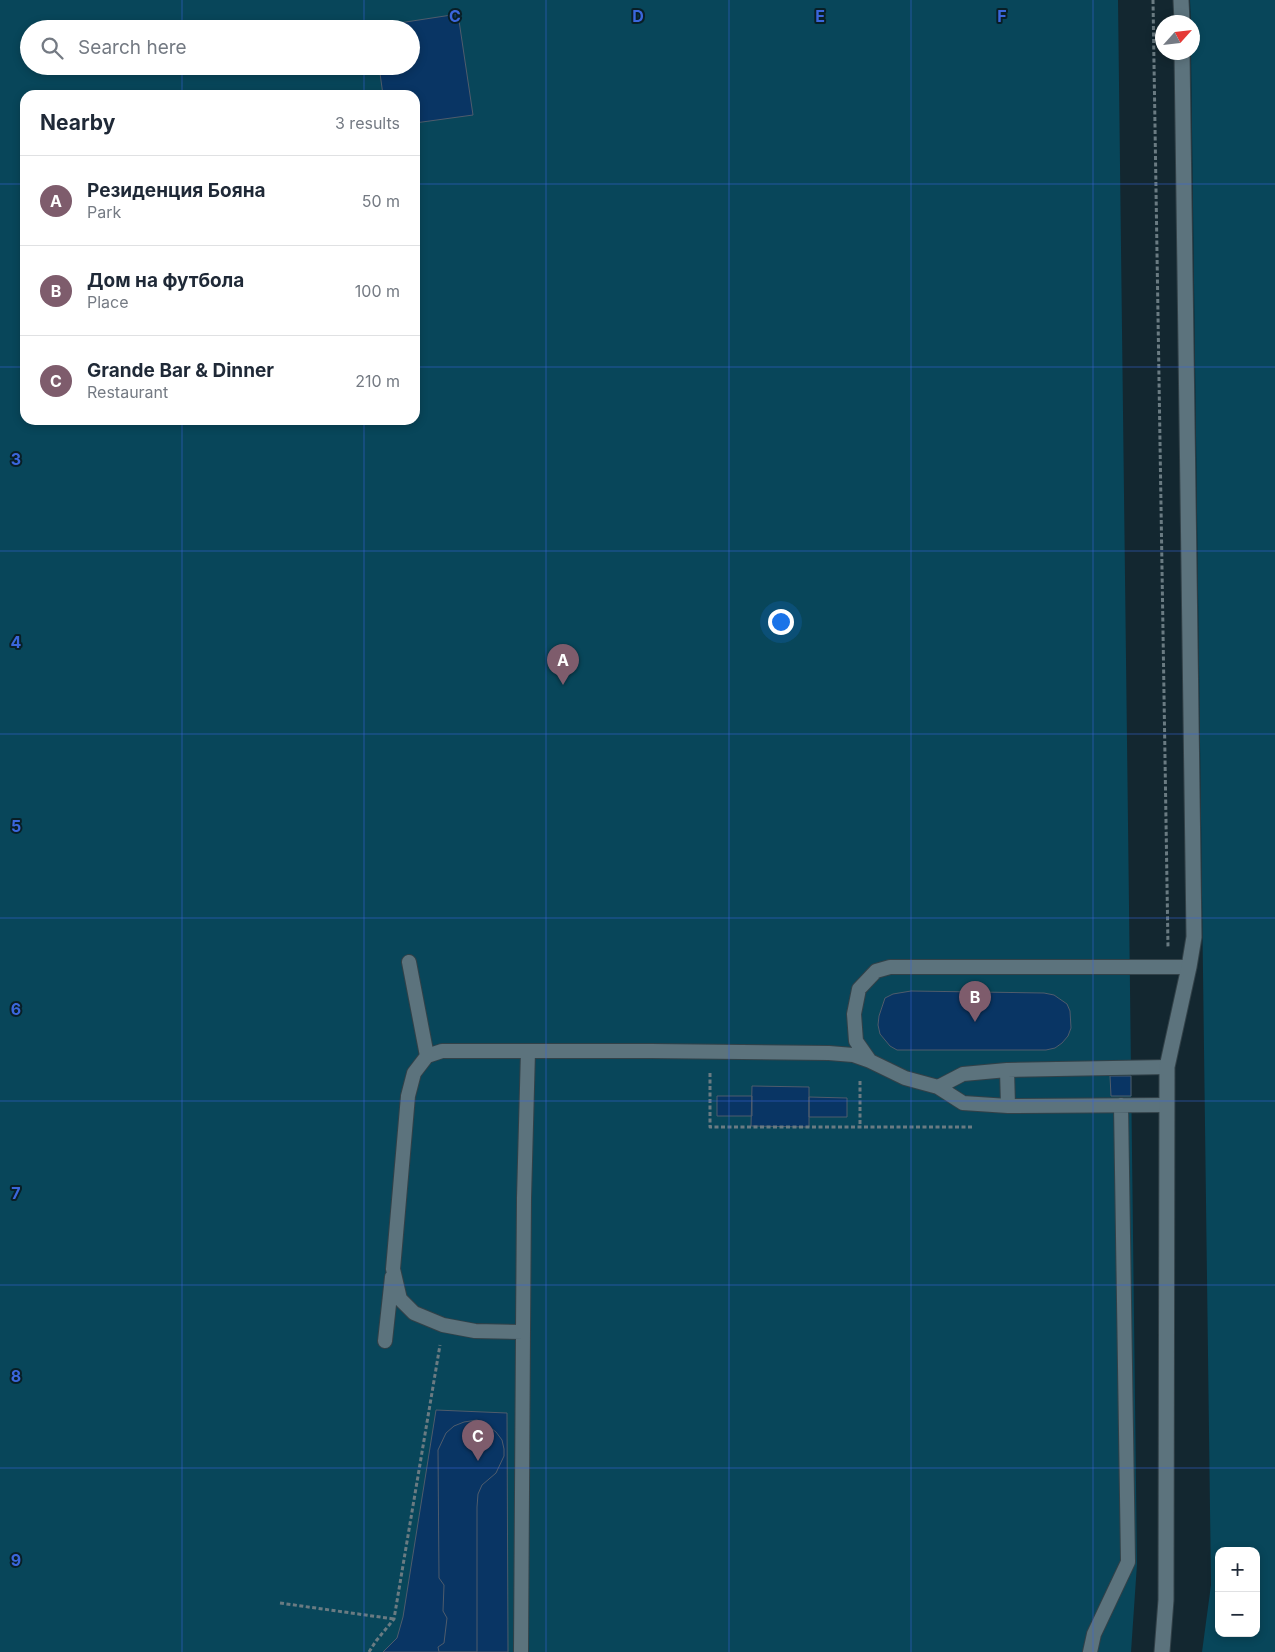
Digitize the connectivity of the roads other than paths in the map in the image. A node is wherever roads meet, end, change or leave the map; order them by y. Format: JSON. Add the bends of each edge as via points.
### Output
{"nodes":[{"id":1,"x":1181,"y":0,"type":"edge"},
{"id":2,"x":1182,"y":15,"type":"edge"},
{"id":3,"x":1182,"y":60,"type":"edge"},
{"id":4,"x":408,"y":962,"type":"dead end"},
{"id":5,"x":1190,"y":967,"type":"junction"},
{"id":6,"x":528,"y":1051,"type":"junction"},
{"id":7,"x":427,"y":1056,"type":"junction"},
{"id":8,"x":865,"y":1059,"type":"junction"},
{"id":9,"x":1167,"y":1066,"type":"junction"},
{"id":10,"x":1007,"y":1070,"type":"junction"},
{"id":11,"x":938,"y":1086,"type":"junction"},
{"id":12,"x":1121,"y":1105,"type":"junction"},
{"id":13,"x":1167,"y":1105,"type":"junction"},
{"id":14,"x":1008,"y":1106,"type":"junction"},
{"id":15,"x":393,"y":1269,"type":"junction"},
{"id":16,"x":523,"y":1332,"type":"junction"},
{"id":17,"x":385,"y":1341,"type":"dead end"},
{"id":18,"x":521,"y":1652,"type":"edge"},
{"id":19,"x":1090,"y":1652,"type":"edge"},
{"id":20,"x":1162,"y":1652,"type":"edge"}],
"edges":[{"from":1,"to":2,"type":"street"},
{"from":3,"to":5,"type":"street","via":[[1194,937]]},
{"from":4,"to":7,"type":"lane"},
{"from":5,"to":8,"type":"lane","via":[[890,967],[876,972],[859,988],[854,1014],[856,1041]]},
{"from":5,"to":9,"type":"street"},
{"from":6,"to":7,"type":"lane","via":[[442,1051]]},
{"from":6,"to":8,"type":"lane","via":[[829,1053]]},
{"from":6,"to":16,"type":"lane"},
{"from":7,"to":15,"type":"lane","via":[[414,1073],[408,1096]]},
{"from":8,"to":11,"type":"lane","via":[[905,1078]]},
{"from":9,"to":10,"type":"lane"},
{"from":9,"to":13,"type":"street"},
{"from":10,"to":11,"type":"lane","via":[[963,1074]]},
{"from":10,"to":14,"type":"lane"},
{"from":11,"to":14,"type":"lane","via":[[963,1103]]},
{"from":12,"to":13,"type":"lane"},
{"from":12,"to":14,"type":"lane"},
{"from":12,"to":19,"type":"lane","via":[[1128,1562],[1094,1634]]},
{"from":13,"to":20,"type":"street","via":[[1166,1590]]},
{"from":15,"to":16,"type":"lane","via":[[400,1298],[414,1313],[443,1325],[474,1331]]},
{"from":15,"to":17,"type":"lane"},
{"from":16,"to":18,"type":"lane"}]}
